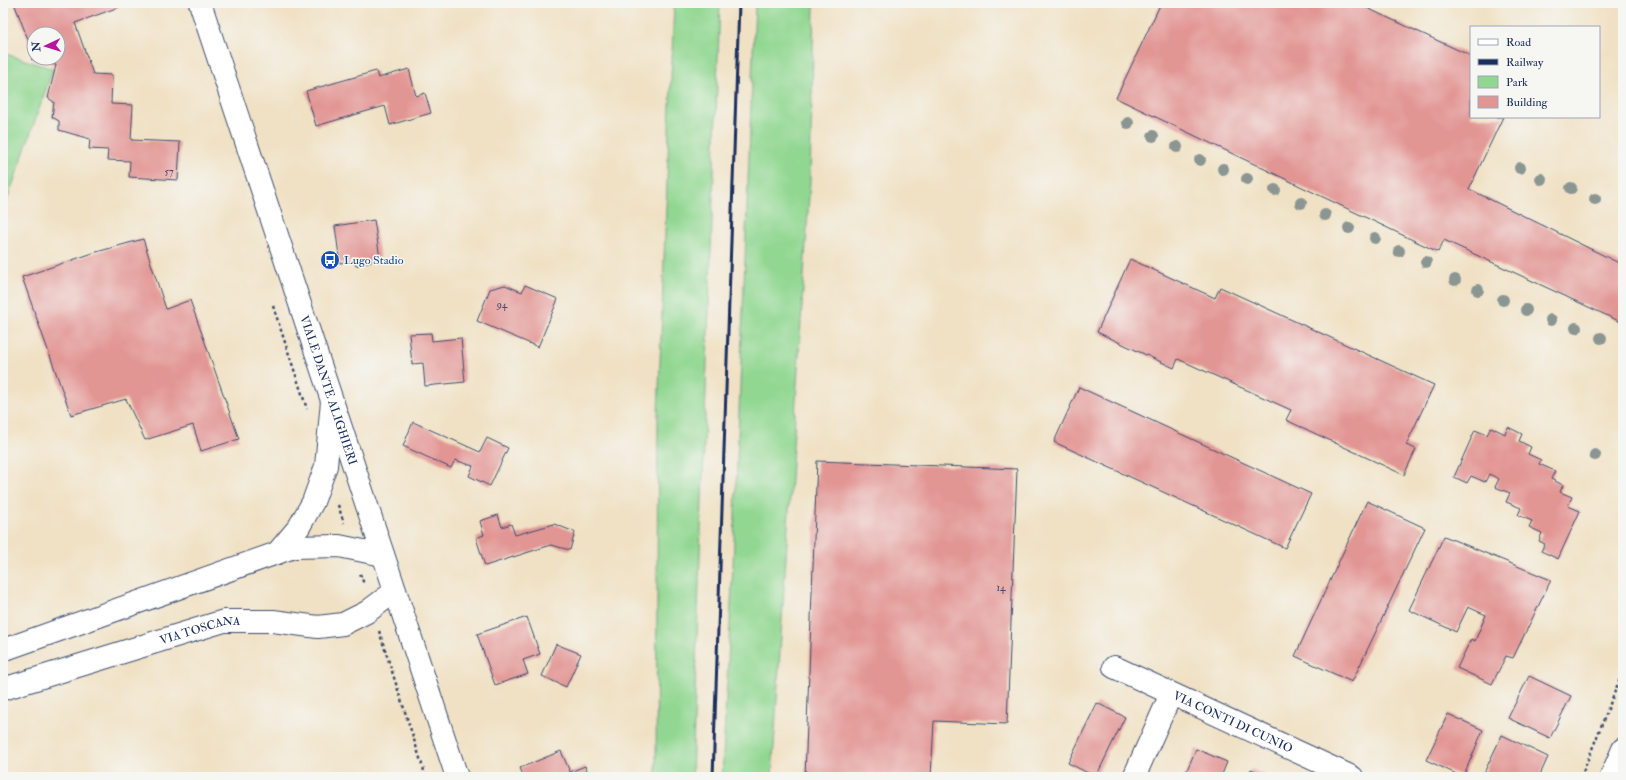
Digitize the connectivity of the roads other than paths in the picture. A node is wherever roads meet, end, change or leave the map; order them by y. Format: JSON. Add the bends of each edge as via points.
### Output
{"nodes":[{"id":1,"x":200,"y":3,"type":"edge"},
{"id":2,"x":332,"y":401,"type":"junction"},
{"id":3,"x":277,"y":553,"type":"junction"},
{"id":4,"x":383,"y":555,"type":"junction"},
{"id":5,"x":395,"y":591,"type":"junction"},
{"id":6,"x":3,"y":650,"type":"edge"},
{"id":7,"x":1114,"y":668,"type":"dead end"},
{"id":8,"x":3,"y":689,"type":"edge"},
{"id":9,"x":1171,"y":694,"type":"junction"},
{"id":10,"x":1623,"y":749,"type":"edge"},
{"id":11,"x":457,"y":777,"type":"edge"},
{"id":12,"x":1134,"y":777,"type":"edge"},
{"id":13,"x":1352,"y":777,"type":"edge"},
{"id":14,"x":1610,"y":777,"type":"edge"}],
"edges":[{"from":1,"to":2,"type":"street","name":"VIALE DANTE ALIGHIERI"},
{"from":2,"to":3,"type":"street","via":[[326,466],[316,495],[299,527]]},
{"from":2,"to":4,"type":"street","name":"VIALE DANTE ALIGHIERI"},
{"from":3,"to":4,"type":"street","via":[[294,547],[339,546]]},
{"from":3,"to":6,"type":"street"},
{"from":4,"to":5,"type":"street","name":"VIALE DANTE ALIGHIERI"},
{"from":5,"to":8,"type":"street","name":"VIA TOSCANA","via":[[372,609],[343,624],[318,627],[272,621],[224,621]]},
{"from":5,"to":11,"type":"street","name":"VIALE DANTE ALIGHIERI"},
{"from":7,"to":9,"type":"street","name":"VIA CONTI DI CUNIO"},
{"from":9,"to":12,"type":"street"},
{"from":9,"to":13,"type":"street","name":"VIA CONTI DI CUNIO"},
{"from":10,"to":14,"type":"street"}]}
